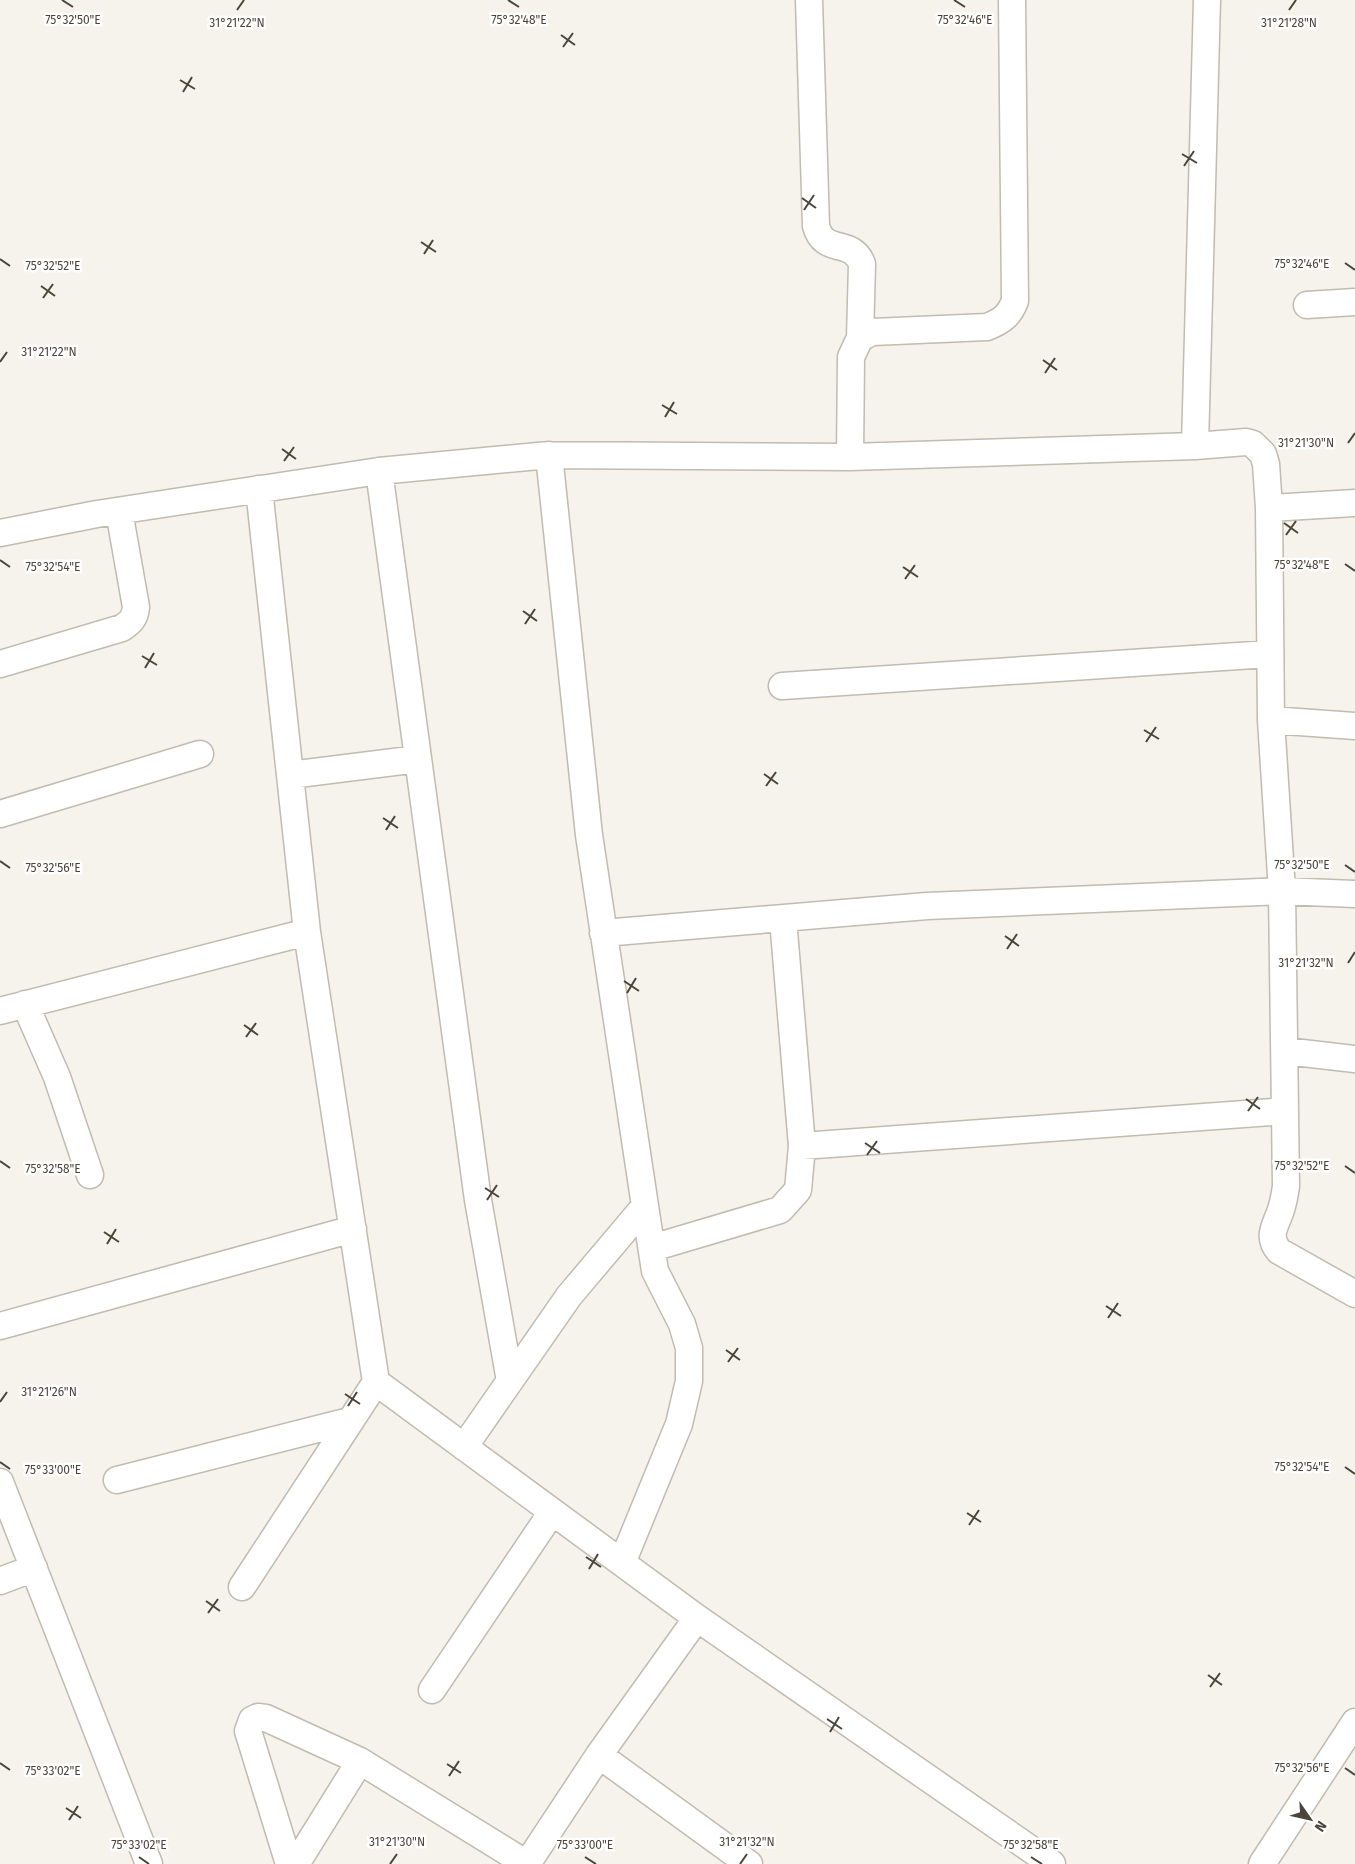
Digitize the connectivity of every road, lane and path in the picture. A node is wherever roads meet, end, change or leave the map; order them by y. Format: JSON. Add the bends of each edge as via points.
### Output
{"nodes":[{"id":1,"x":809,"y":0,"type":"edge"},
{"id":2,"x":1012,"y":0,"type":"edge"},
{"id":3,"x":1207,"y":0,"type":"edge"},
{"id":4,"x":1355,"y":302,"type":"edge"},
{"id":5,"x":1307,"y":305,"type":"dead end"},
{"id":6,"x":860,"y":338,"type":"junction"},
{"id":7,"x":1195,"y":446,"type":"junction"},
{"id":8,"x":549,"y":455,"type":"junction"},
{"id":9,"x":850,"y":457,"type":"junction"},
{"id":10,"x":380,"y":470,"type":"junction"},
{"id":11,"x":259,"y":489,"type":"junction"},
{"id":12,"x":1355,"y":503,"type":"edge"},
{"id":13,"x":1269,"y":508,"type":"junction"},
{"id":14,"x":118,"y":511,"type":"junction"},
{"id":15,"x":0,"y":533,"type":"edge"},
{"id":16,"x":1269,"y":654,"type":"junction"},
{"id":17,"x":0,"y":664,"type":"edge"},
{"id":18,"x":782,"y":686,"type":"dead end"},
{"id":19,"x":1271,"y":720,"type":"junction"},
{"id":20,"x":1355,"y":726,"type":"edge"},
{"id":21,"x":200,"y":754,"type":"dead end"},
{"id":22,"x":418,"y":759,"type":"junction"},
{"id":23,"x":290,"y":775,"type":"junction"},
{"id":24,"x":0,"y":814,"type":"edge"},
{"id":25,"x":1282,"y":891,"type":"junction"},
{"id":26,"x":1355,"y":894,"type":"edge"},
{"id":27,"x":783,"y":919,"type":"junction"},
{"id":28,"x":307,"y":932,"type":"junction"},
{"id":29,"x":603,"y":933,"type":"junction"},
{"id":30,"x":25,"y":1004,"type":"junction"},
{"id":31,"x":0,"y":1011,"type":"edge"},
{"id":32,"x":1285,"y":1051,"type":"junction"},
{"id":33,"x":1355,"y":1059,"type":"edge"},
{"id":34,"x":1285,"y":1111,"type":"junction"},
{"id":35,"x":802,"y":1146,"type":"junction"},
{"id":36,"x":90,"y":1175,"type":"dead end"},
{"id":37,"x":645,"y":1206,"type":"junction"},
{"id":38,"x":353,"y":1229,"type":"junction"},
{"id":39,"x":652,"y":1248,"type":"junction"},
{"id":40,"x":1355,"y":1294,"type":"edge"},
{"id":41,"x":0,"y":1326,"type":"edge"},
{"id":42,"x":510,"y":1381,"type":"junction"},
{"id":43,"x":376,"y":1382,"type":"junction"},
{"id":44,"x":349,"y":1422,"type":"junction"},
{"id":45,"x":464,"y":1447,"type":"junction"},
{"id":46,"x":117,"y":1480,"type":"dead end"},
{"id":47,"x":0,"y":1482,"type":"edge"},
{"id":48,"x":552,"y":1512,"type":"junction"},
{"id":49,"x":622,"y":1563,"type":"junction"},
{"id":50,"x":34,"y":1568,"type":"junction"},
{"id":51,"x":0,"y":1581,"type":"edge"},
{"id":52,"x":242,"y":1587,"type":"dead end"},
{"id":53,"x":697,"y":1618,"type":"junction"},
{"id":54,"x":432,"y":1690,"type":"dead end"},
{"id":55,"x":1355,"y":1722,"type":"edge"},
{"id":56,"x":600,"y":1755,"type":"junction"},
{"id":57,"x":360,"y":1761,"type":"junction"},
{"id":58,"x":1019,"y":1855,"type":"edge"},
{"id":59,"x":149,"y":1864,"type":"edge"},
{"id":60,"x":289,"y":1864,"type":"edge"},
{"id":61,"x":296,"y":1864,"type":"edge"},
{"id":62,"x":527,"y":1864,"type":"edge"},
{"id":63,"x":749,"y":1864,"type":"edge"},
{"id":64,"x":1052,"y":1864,"type":"edge"},
{"id":65,"x":1262,"y":1864,"type":"edge"}],
"edges":[{"from":1,"to":6,"type":"street","via":[[816,226],[823,241],[850,249],[860,257]]},
{"from":2,"to":6,"type":"street","via":[[1015,301],[1010,314],[987,327],[872,332]]},
{"from":3,"to":7,"type":"street"},
{"from":4,"to":5,"type":"street"},
{"from":6,"to":9,"type":"street","via":[[851,357]]},
{"from":7,"to":9,"type":"street"},
{"from":7,"to":13,"type":"street","via":[[1253,444],[1263,454],[1266,464]]},
{"from":8,"to":9,"type":"street"},
{"from":8,"to":10,"type":"street"},
{"from":8,"to":29,"type":"street","via":[[577,737]]},
{"from":10,"to":11,"type":"street"},
{"from":10,"to":22,"type":"street"},
{"from":11,"to":14,"type":"street"},
{"from":11,"to":23,"type":"street"},
{"from":12,"to":13,"type":"street"},
{"from":13,"to":16,"type":"street"},
{"from":14,"to":15,"type":"street"},
{"from":14,"to":17,"type":"street","via":[[136,606],[130,623]]},
{"from":16,"to":18,"type":"street"},
{"from":16,"to":19,"type":"street"},
{"from":19,"to":20,"type":"street"},
{"from":19,"to":25,"type":"street"},
{"from":21,"to":24,"type":"street"},
{"from":22,"to":23,"type":"street"},
{"from":22,"to":42,"type":"street","via":[[478,1200]]},
{"from":23,"to":28,"type":"street"},
{"from":25,"to":26,"type":"street"},
{"from":25,"to":27,"type":"street","via":[[927,906]]},
{"from":25,"to":32,"type":"street"},
{"from":27,"to":29,"type":"street"},
{"from":27,"to":35,"type":"street"},
{"from":28,"to":30,"type":"street"},
{"from":28,"to":38,"type":"street"},
{"from":29,"to":37,"type":"street"},
{"from":30,"to":31,"type":"street"},
{"from":30,"to":36,"type":"street","via":[[58,1077]]},
{"from":32,"to":33,"type":"street"},
{"from":32,"to":34,"type":"street"},
{"from":34,"to":35,"type":"street"},
{"from":34,"to":40,"type":"street","via":[[1286,1186],[1272,1241],[1279,1251]]},
{"from":35,"to":39,"type":"street","via":[[798,1190],[780,1210]]},
{"from":37,"to":39,"type":"street"},
{"from":37,"to":42,"type":"street","via":[[570,1296]]},
{"from":38,"to":41,"type":"street"},
{"from":38,"to":43,"type":"street"},
{"from":39,"to":49,"type":"street","via":[[655,1271],[682,1324],[688,1348],[689,1381],[679,1424]]},
{"from":42,"to":45,"type":"street"},
{"from":43,"to":44,"type":"street"},
{"from":43,"to":45,"type":"street"},
{"from":44,"to":46,"type":"street"},
{"from":44,"to":52,"type":"street"},
{"from":45,"to":48,"type":"street"},
{"from":47,"to":50,"type":"street"},
{"from":48,"to":49,"type":"street"},
{"from":48,"to":54,"type":"street"},
{"from":49,"to":53,"type":"street"},
{"from":50,"to":51,"type":"street"},
{"from":50,"to":59,"type":"street"},
{"from":53,"to":56,"type":"street"},
{"from":53,"to":58,"type":"street"},
{"from":55,"to":65,"type":"street"},
{"from":56,"to":62,"type":"street"},
{"from":56,"to":63,"type":"street"},
{"from":57,"to":60,"type":"street","via":[[266,1718],[252,1720],[248,1731]]},
{"from":57,"to":61,"type":"street"},
{"from":57,"to":62,"type":"street"},
{"from":58,"to":64,"type":"street"}]}
